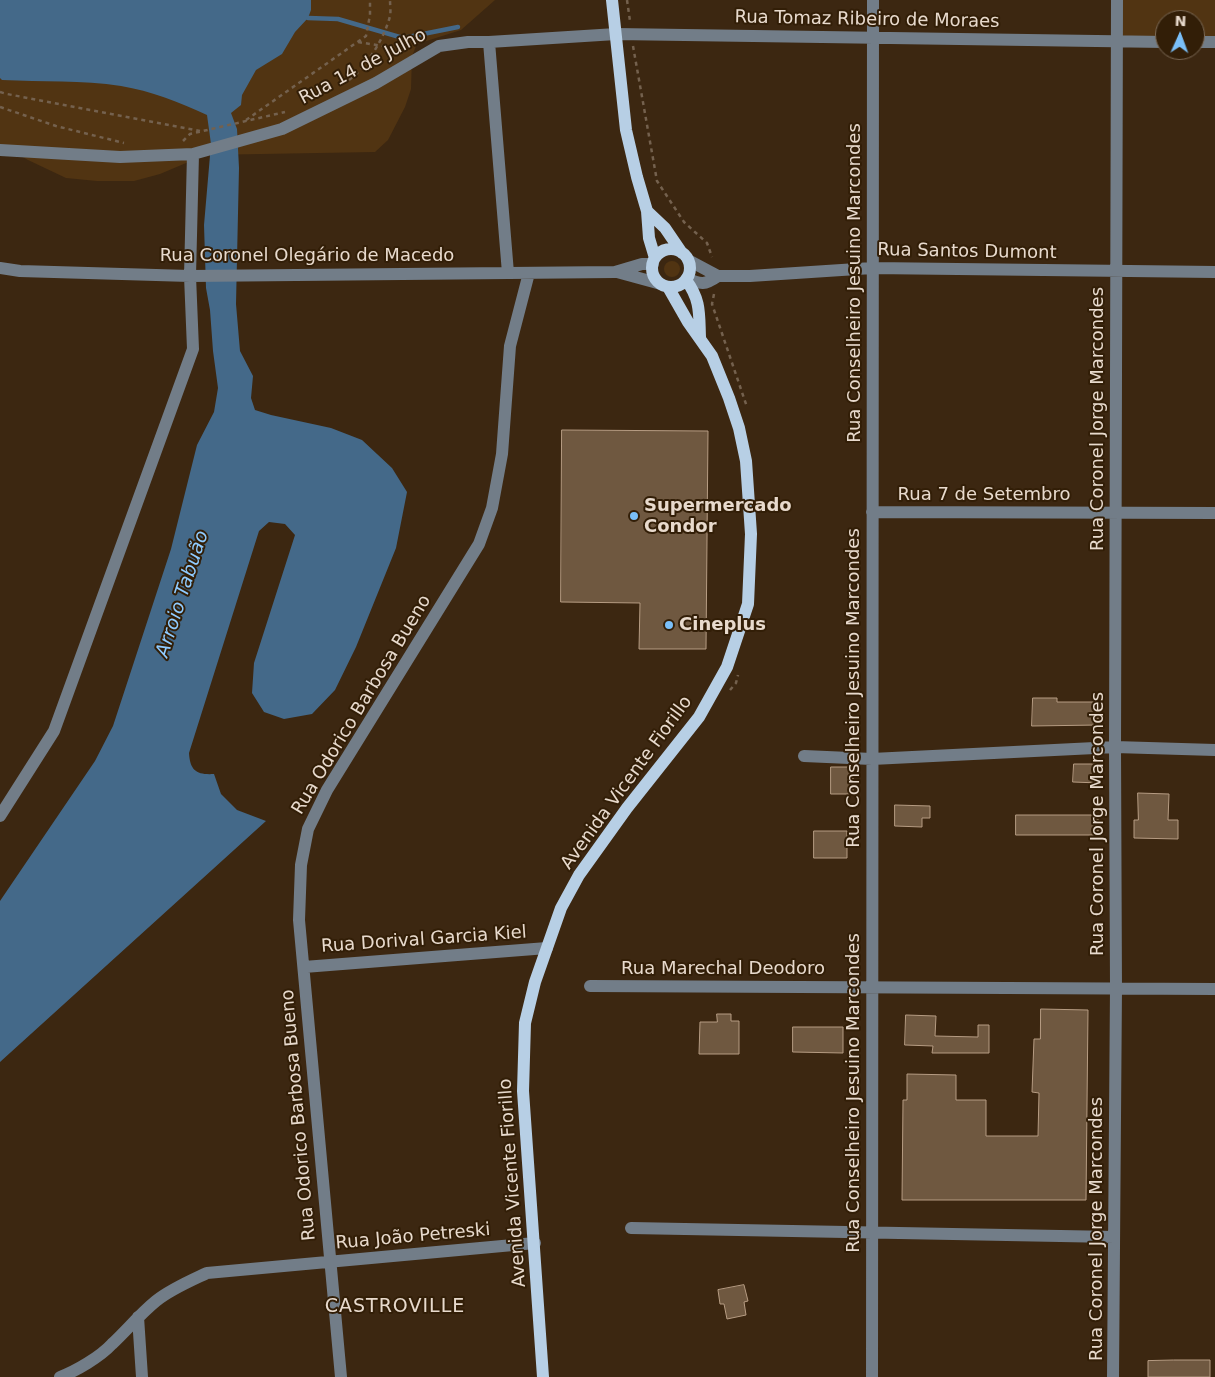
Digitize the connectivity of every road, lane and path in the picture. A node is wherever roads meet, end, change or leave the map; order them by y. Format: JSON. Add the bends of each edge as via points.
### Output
{"nodes":[{"id":1,"x":370,"y":0,"type":"edge"},
{"id":2,"x":390,"y":0,"type":"edge"},
{"id":3,"x":612,"y":0,"type":"edge"},
{"id":4,"x":627,"y":0,"type":"edge"},
{"id":5,"x":873,"y":0,"type":"edge"},
{"id":6,"x":1117,"y":0,"type":"edge"},
{"id":7,"x":616,"y":34,"type":"junction"},
{"id":8,"x":632,"y":35,"type":"junction"},
{"id":9,"x":873,"y":38,"type":"junction"},
{"id":10,"x":357,"y":42,"type":"junction"},
{"id":11,"x":489,"y":42,"type":"junction"},
{"id":12,"x":1117,"y":42,"type":"junction"},
{"id":13,"x":1155,"y":42,"type":"edge"},
{"id":14,"x":376,"y":46,"type":"junction"},
{"id":15,"x":426,"y":52,"type":"junction"},
{"id":16,"x":348,"y":82,"type":"dead end"},
{"id":17,"x":0,"y":92,"type":"edge"},
{"id":18,"x":0,"y":107,"type":"edge"},
{"id":19,"x":294,"y":110,"type":"dead end"},
{"id":20,"x":245,"y":120,"type":"junction"},
{"id":21,"x":131,"y":144,"type":"dead end"},
{"id":22,"x":0,"y":150,"type":"edge"},
{"id":23,"x":192,"y":154,"type":"junction"},
{"id":24,"x":647,"y":210,"type":"junction"},
{"id":25,"x":685,"y":256,"type":"junction"},
{"id":26,"x":654,"y":261,"type":"junction"},
{"id":27,"x":0,"y":268,"type":"edge"},
{"id":28,"x":872,"y":268,"type":"junction"},
{"id":29,"x":1116,"y":271,"type":"junction"},
{"id":30,"x":615,"y":272,"type":"junction"},
{"id":31,"x":1215,"y":272,"type":"edge"},
{"id":32,"x":508,"y":273,"type":"junction"},
{"id":33,"x":528,"y":273,"type":"junction"},
{"id":34,"x":195,"y":275,"type":"junction"},
{"id":35,"x":718,"y":276,"type":"junction"},
{"id":36,"x":687,"y":279,"type":"junction"},
{"id":37,"x":665,"y":285,"type":"junction"},
{"id":38,"x":700,"y":338,"type":"junction"},
{"id":39,"x":748,"y":412,"type":"dead end"},
{"id":40,"x":872,"y":512,"type":"junction"},
{"id":41,"x":1116,"y":513,"type":"junction"},
{"id":42,"x":1215,"y":513,"type":"edge"},
{"id":43,"x":738,"y":674,"type":"dead end"},
{"id":44,"x":730,"y":690,"type":"dead end"},
{"id":45,"x":1115,"y":747,"type":"junction"},
{"id":46,"x":1215,"y":750,"type":"edge"},
{"id":47,"x":804,"y":756,"type":"dead end"},
{"id":48,"x":872,"y":758,"type":"junction"},
{"id":49,"x":0,"y":816,"type":"edge"},
{"id":50,"x":547,"y":948,"type":"junction"},
{"id":51,"x":304,"y":967,"type":"junction"},
{"id":52,"x":590,"y":986,"type":"dead end"},
{"id":53,"x":872,"y":988,"type":"junction"},
{"id":54,"x":1116,"y":988,"type":"junction"},
{"id":55,"x":1215,"y":989,"type":"edge"},
{"id":56,"x":631,"y":1228,"type":"dead end"},
{"id":57,"x":871,"y":1232,"type":"junction"},
{"id":58,"x":1114,"y":1237,"type":"junction"},
{"id":59,"x":535,"y":1243,"type":"junction"},
{"id":60,"x":330,"y":1262,"type":"junction"},
{"id":61,"x":138,"y":1317,"type":"junction"},
{"id":62,"x":60,"y":1377,"type":"edge"},
{"id":63,"x":142,"y":1377,"type":"edge"},
{"id":64,"x":341,"y":1377,"type":"edge"},
{"id":65,"x":543,"y":1377,"type":"edge"},
{"id":66,"x":872,"y":1377,"type":"edge"},
{"id":67,"x":1113,"y":1377,"type":"edge"}],
"edges":[{"from":1,"to":10,"type":"path","via":[[366,36]]},
{"from":2,"to":14,"type":"path","via":[[391,14]]},
{"from":3,"to":7,"type":"main road"},
{"from":4,"to":8,"type":"path"},
{"from":5,"to":9,"type":"street","name":"Rua Conselheiro Jesuino Marcondes"},
{"from":6,"to":12,"type":"street","name":"Rua Coronel Jorge Marcondes"},
{"from":7,"to":8,"type":"street","name":"Rua Tomaz Ribeiro de Moraes"},
{"from":7,"to":11,"type":"street","name":"Rua 14 de Julho"},
{"from":7,"to":24,"type":"main road","via":[[626,130]]},
{"from":8,"to":9,"type":"street","name":"Rua Tomaz Ribeiro de Moraes"},
{"from":8,"to":35,"type":"path","via":[[657,181],[684,222],[707,243]]},
{"from":9,"to":12,"type":"street","name":"Rua Tomaz Ribeiro de Moraes"},
{"from":9,"to":28,"type":"street","name":"Rua Conselheiro Jesuino Marcondes"},
{"from":10,"to":14,"type":"path"},
{"from":10,"to":20,"type":"path"},
{"from":11,"to":15,"type":"street","name":"Rua 14 de Julho","via":[[439,46]]},
{"from":11,"to":32,"type":"street"},
{"from":12,"to":13,"type":"street","name":"Rua Tomaz Ribeiro de Moraes"},
{"from":12,"to":29,"type":"street","name":"Rua Coronel Jorge Marcondes"},
{"from":14,"to":15,"type":"path"},
{"from":14,"to":16,"type":"path","via":[[370,58]]},
{"from":15,"to":23,"type":"street","name":"Rua 14 de Julho","via":[[376,82],[282,129]]},
{"from":17,"to":20,"type":"path","via":[[202,131]]},
{"from":18,"to":21,"type":"path","via":[[56,126]]},
{"from":19,"to":20,"type":"path"},
{"from":22,"to":23,"type":"street","name":"Rua 14 de Julho","via":[[120,157]]},
{"from":23,"to":34,"type":"street"},
{"from":24,"to":25,"type":"main road"},
{"from":24,"to":26,"type":"main road"},
{"from":25,"to":26,"type":"main road","via":[[671,249],[665,250]]},
{"from":25,"to":35,"type":"street"},
{"from":25,"to":36,"type":"main road","via":[[690,273]]},
{"from":26,"to":30,"type":"street"},
{"from":26,"to":37,"type":"main road","via":[[654,275]]},
{"from":27,"to":34,"type":"street","name":"Rua Coronel Olegário de Macedo"},
{"from":28,"to":29,"type":"street","name":"Rua Santos Dumont"},
{"from":28,"to":35,"type":"street","name":"Rua Santos Dumont"},
{"from":28,"to":40,"type":"street","name":"Rua Conselheiro Jesuino Marcondes"},
{"from":29,"to":31,"type":"street","name":"Rua Santos Dumont"},
{"from":29,"to":41,"type":"street","name":"Rua Coronel Jorge Marcondes"},
{"from":30,"to":33,"type":"street","name":"Rua Coronel Olegário de Macedo"},
{"from":30,"to":37,"type":"street"},
{"from":32,"to":33,"type":"street","name":"Rua Coronel Olegário de Macedo"},
{"from":32,"to":34,"type":"street","name":"Rua Coronel Olegário de Macedo"},
{"from":33,"to":51,"type":"street","name":"Rua Odorico Barbosa Bueno","via":[[510,346],[502,454],[492,508],[479,544],[327,790],[308,829],[300,883],[299,920]]},
{"from":34,"to":49,"type":"street","via":[[193,349],[54,731]]},
{"from":35,"to":36,"type":"street","via":[[703,284]]},
{"from":35,"to":39,"type":"path","via":[[712,304]]},
{"from":36,"to":37,"type":"main road","via":[[679,285]]},
{"from":36,"to":38,"type":"main road","via":[[699,308]]},
{"from":37,"to":38,"type":"main road","name":"Avenida Vicente Fiorillo"},
{"from":38,"to":50,"type":"main road","name":"Avenida Vicente Fiorillo","via":[[712,356],[730,398],[746,461],[751,534],[748,604],[727,666],[699,717],[579,875],[561,908]]},
{"from":40,"to":41,"type":"street","name":"Rua 7 de Setembro"},
{"from":40,"to":48,"type":"street","name":"Rua Conselheiro Jesuino Marcondes"},
{"from":41,"to":42,"type":"street","name":"Rua 7 de Setembro"},
{"from":41,"to":45,"type":"street","name":"Rua Coronel Jorge Marcondes"},
{"from":43,"to":44,"type":"path"},
{"from":45,"to":46,"type":"street"},
{"from":45,"to":48,"type":"street"},
{"from":45,"to":54,"type":"street","name":"Rua Coronel Jorge Marcondes"},
{"from":47,"to":48,"type":"street"},
{"from":48,"to":53,"type":"street","name":"Rua Conselheiro Jesuino Marcondes"},
{"from":50,"to":51,"type":"street","name":"Rua Dorival Garcia Kiel"},
{"from":50,"to":59,"type":"main road","name":"Avenida Vicente Fiorillo","via":[[525,1023],[523,1091]]},
{"from":51,"to":60,"type":"street","name":"Rua Odorico Barbosa Bueno"},
{"from":52,"to":53,"type":"street","name":"Rua Marechal Deodoro"},
{"from":53,"to":54,"type":"street","name":"Rua Marechal Deodoro"},
{"from":53,"to":57,"type":"street","name":"Rua Conselheiro Jesuino Marcondes"},
{"from":54,"to":55,"type":"street","name":"Rua Marechal Deodoro"},
{"from":54,"to":58,"type":"street","name":"Rua Coronel Jorge Marcondes"},
{"from":56,"to":57,"type":"street"},
{"from":57,"to":58,"type":"street"},
{"from":57,"to":66,"type":"street","name":"Rua Conselheiro Jesuino Marcondes"},
{"from":58,"to":67,"type":"street","name":"Rua Coronel Jorge Marcondes"},
{"from":59,"to":60,"type":"street","name":"Rua João Petreski"},
{"from":59,"to":65,"type":"main road","name":"Avenida Vicente Fiorillo"},
{"from":60,"to":61,"type":"street","name":"Rua João Petreski","via":[[207,1273],[157,1299]]},
{"from":60,"to":64,"type":"street","name":"Rua Odorico Barbosa Bueno"},
{"from":61,"to":62,"type":"street","name":"Rua João Petreski","via":[[111,1346]]},
{"from":61,"to":63,"type":"street"}]}
